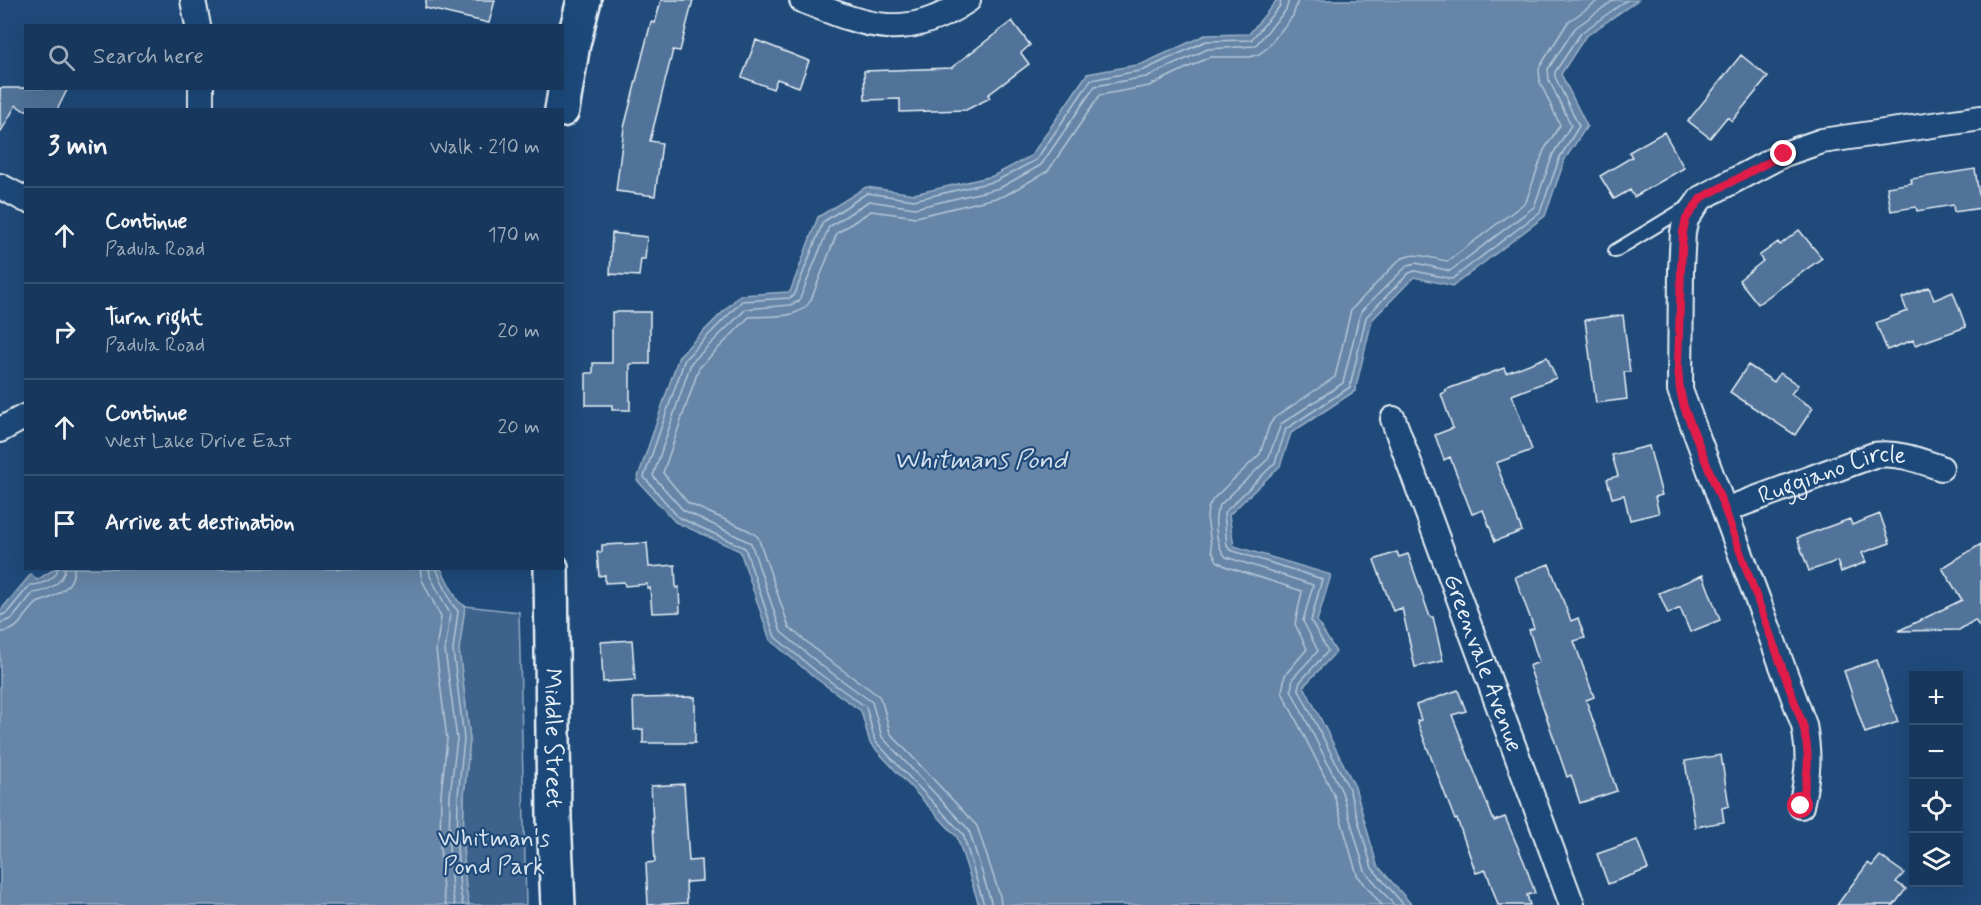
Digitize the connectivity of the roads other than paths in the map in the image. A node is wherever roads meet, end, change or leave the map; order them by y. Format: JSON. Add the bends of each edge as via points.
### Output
{"nodes":[{"id":1,"x":193,"y":0,"type":"edge"},
{"id":2,"x":584,"y":0,"type":"edge"},
{"id":3,"x":802,"y":0,"type":"edge"},
{"id":4,"x":968,"y":0,"type":"edge"},
{"id":5,"x":198,"y":24,"type":"edge"},
{"id":6,"x":201,"y":90,"type":"edge"},
{"id":7,"x":201,"y":108,"type":"edge"},
{"id":8,"x":562,"y":108,"type":"edge"},
{"id":9,"x":1981,"y":118,"type":"edge"},
{"id":10,"x":0,"y":186,"type":"edge"},
{"id":11,"x":1701,"y":198,"type":"junction"},
{"id":12,"x":24,"y":199,"type":"edge"},
{"id":13,"x":1615,"y":251,"type":"dead end"},
{"id":14,"x":24,"y":417,"type":"edge"},
{"id":15,"x":1393,"y":419,"type":"dead end"},
{"id":16,"x":0,"y":430,"type":"edge"},
{"id":17,"x":1941,"y":468,"type":"dead end"},
{"id":18,"x":1725,"y":510,"type":"junction"},
{"id":19,"x":551,"y":570,"type":"edge"},
{"id":20,"x":1801,"y":806,"type":"dead end"},
{"id":21,"x":558,"y":905,"type":"edge"},
{"id":22,"x":1572,"y":905,"type":"edge"}],
"edges":[{"from":1,"to":5,"type":"street"},
{"from":2,"to":8,"type":"main road"},
{"from":3,"to":4,"type":"street","via":[[853,21],[898,27],[923,23]]},
{"from":6,"to":7,"type":"street"},
{"from":9,"to":11,"type":"street","via":[[1801,146]]},
{"from":10,"to":12,"type":"street"},
{"from":11,"to":13,"type":"lane"},
{"from":11,"to":18,"type":"street","via":[[1689,214],[1683,232],[1678,368],[1684,407]]},
{"from":14,"to":16,"type":"street"},
{"from":15,"to":22,"type":"street","name":"Greenvale Avenue"},
{"from":17,"to":18,"type":"street","name":"Ruggiano Circle","via":[[1892,453],[1874,455]]},
{"from":18,"to":20,"type":"street","via":[[1803,725],[1809,770]]},
{"from":19,"to":21,"type":"main road","name":"Middle Street"}]}
